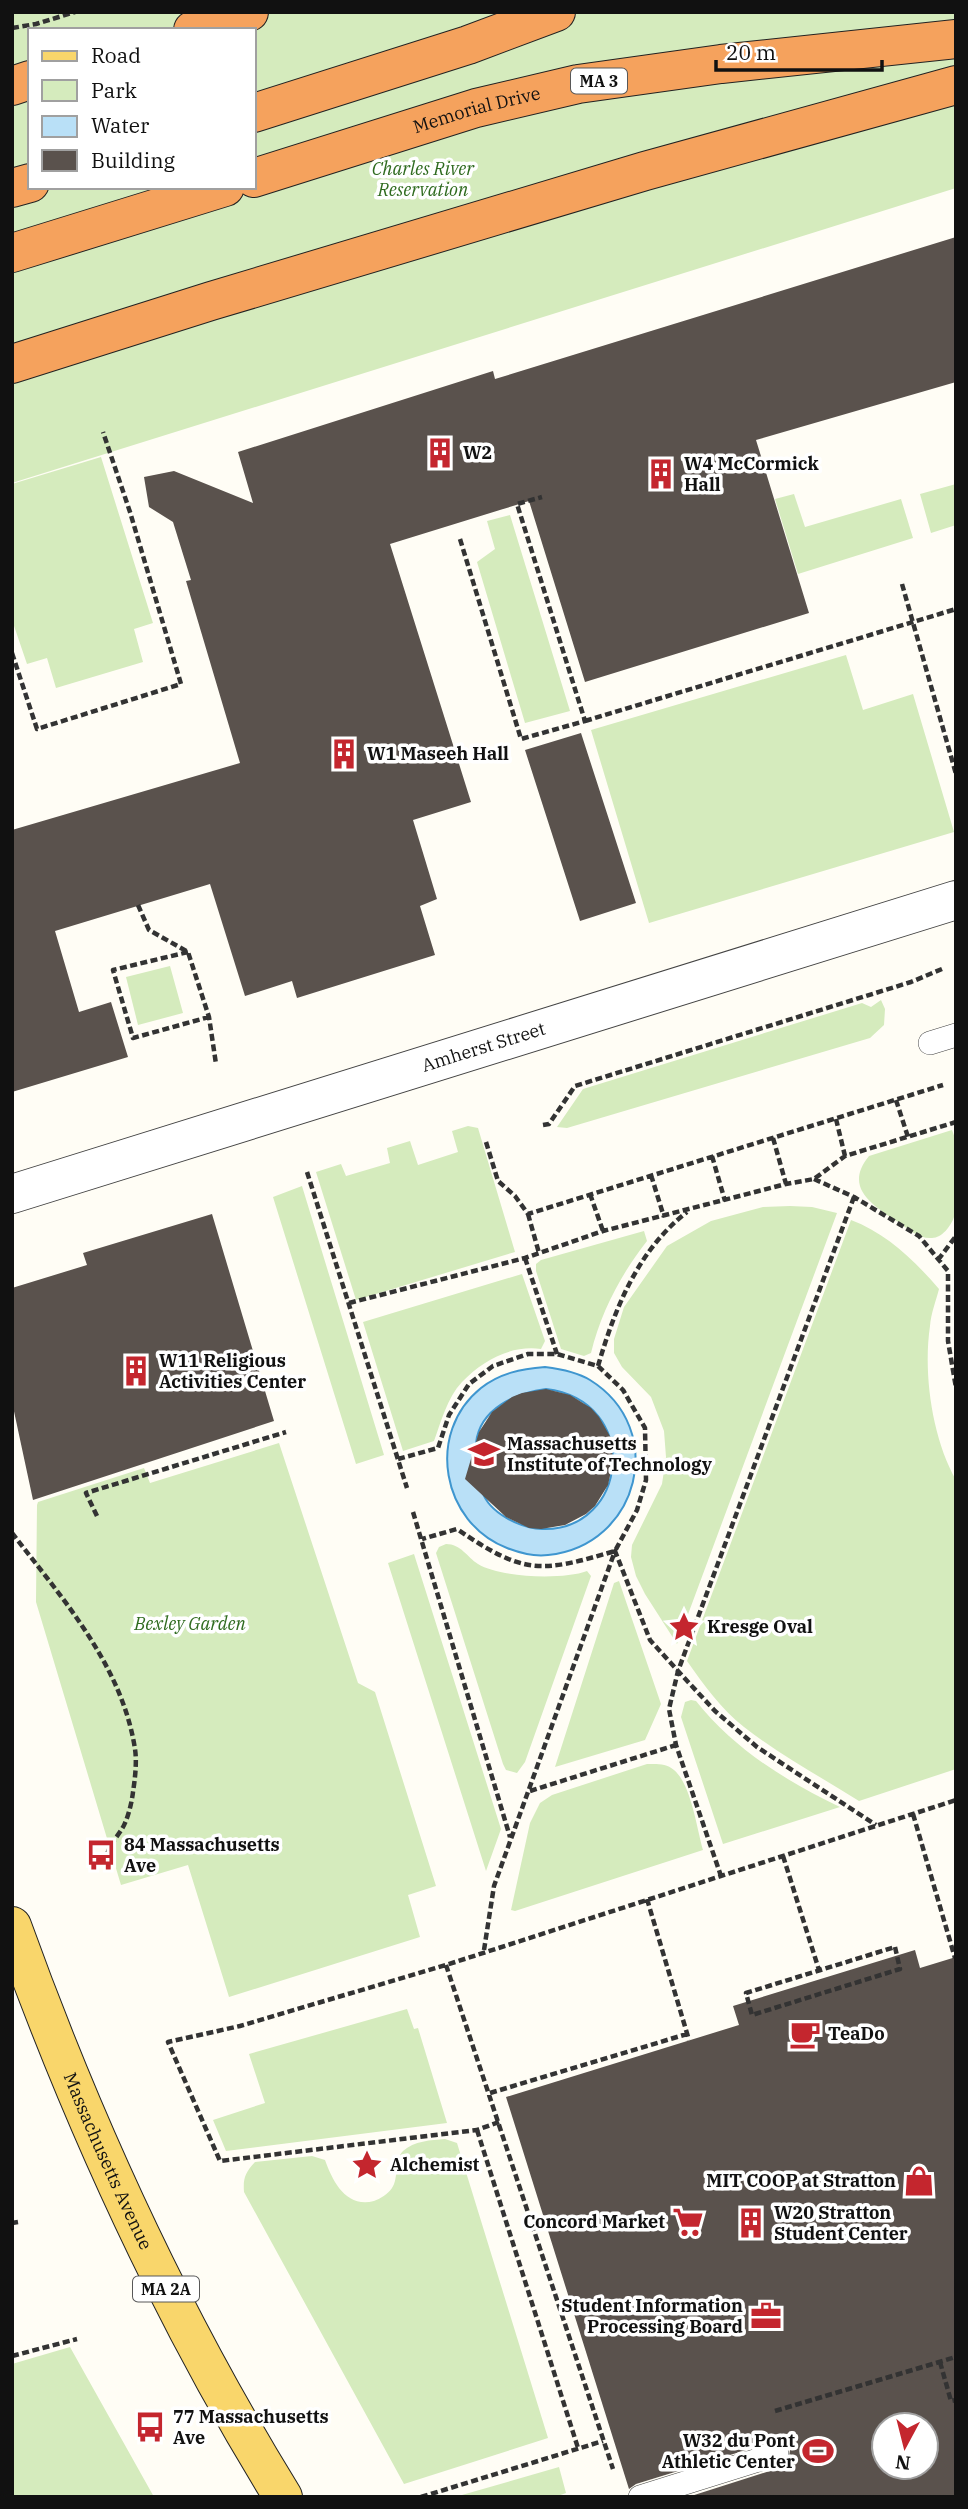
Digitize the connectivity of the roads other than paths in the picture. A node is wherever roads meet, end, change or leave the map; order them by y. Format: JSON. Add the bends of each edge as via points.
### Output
{"nodes":[{"id":1,"x":249,"y":12,"type":"edge"},
{"id":2,"x":556,"y":12,"type":"edge"},
{"id":3,"x":199,"y":28,"type":"edge"},
{"id":4,"x":956,"y":39,"type":"edge"},
{"id":5,"x":956,"y":85,"type":"edge"},
{"id":6,"x":256,"y":112,"type":"edge"},
{"id":7,"x":256,"y":177,"type":"edge"},
{"id":8,"x":219,"y":189,"type":"edge"},
{"id":9,"x":12,"y":253,"type":"edge"},
{"id":10,"x":12,"y":364,"type":"edge"},
{"id":11,"x":956,"y":901,"type":"edge"},
{"id":12,"x":956,"y":1035,"type":"edge"},
{"id":13,"x":930,"y":1043,"type":"dead end"},
{"id":14,"x":12,"y":1194,"type":"edge"},
{"id":15,"x":12,"y":1926,"type":"edge"},
{"id":16,"x":776,"y":2454,"type":"dead end"},
{"id":17,"x":283,"y":2497,"type":"edge"},
{"id":18,"x":639,"y":2497,"type":"edge"}],
"edges":[{"from":1,"to":3,"type":"highway"},
{"from":2,"to":6,"type":"highway"},
{"from":4,"to":7,"type":"highway","name":"Memorial Drive","number":"MA 3","via":[[578,84],[476,108]]},
{"from":5,"to":10,"type":"highway","via":[[645,171]]},
{"from":8,"to":9,"type":"highway"},
{"from":11,"to":14,"type":"street","name":"Amherst Street"},
{"from":12,"to":13,"type":"lane"},
{"from":15,"to":17,"type":"main road","name":"Massachusetts Avenue","number":"MA 2A","via":[[111,2176],[226,2403]]},
{"from":16,"to":18,"type":"lane"}]}
